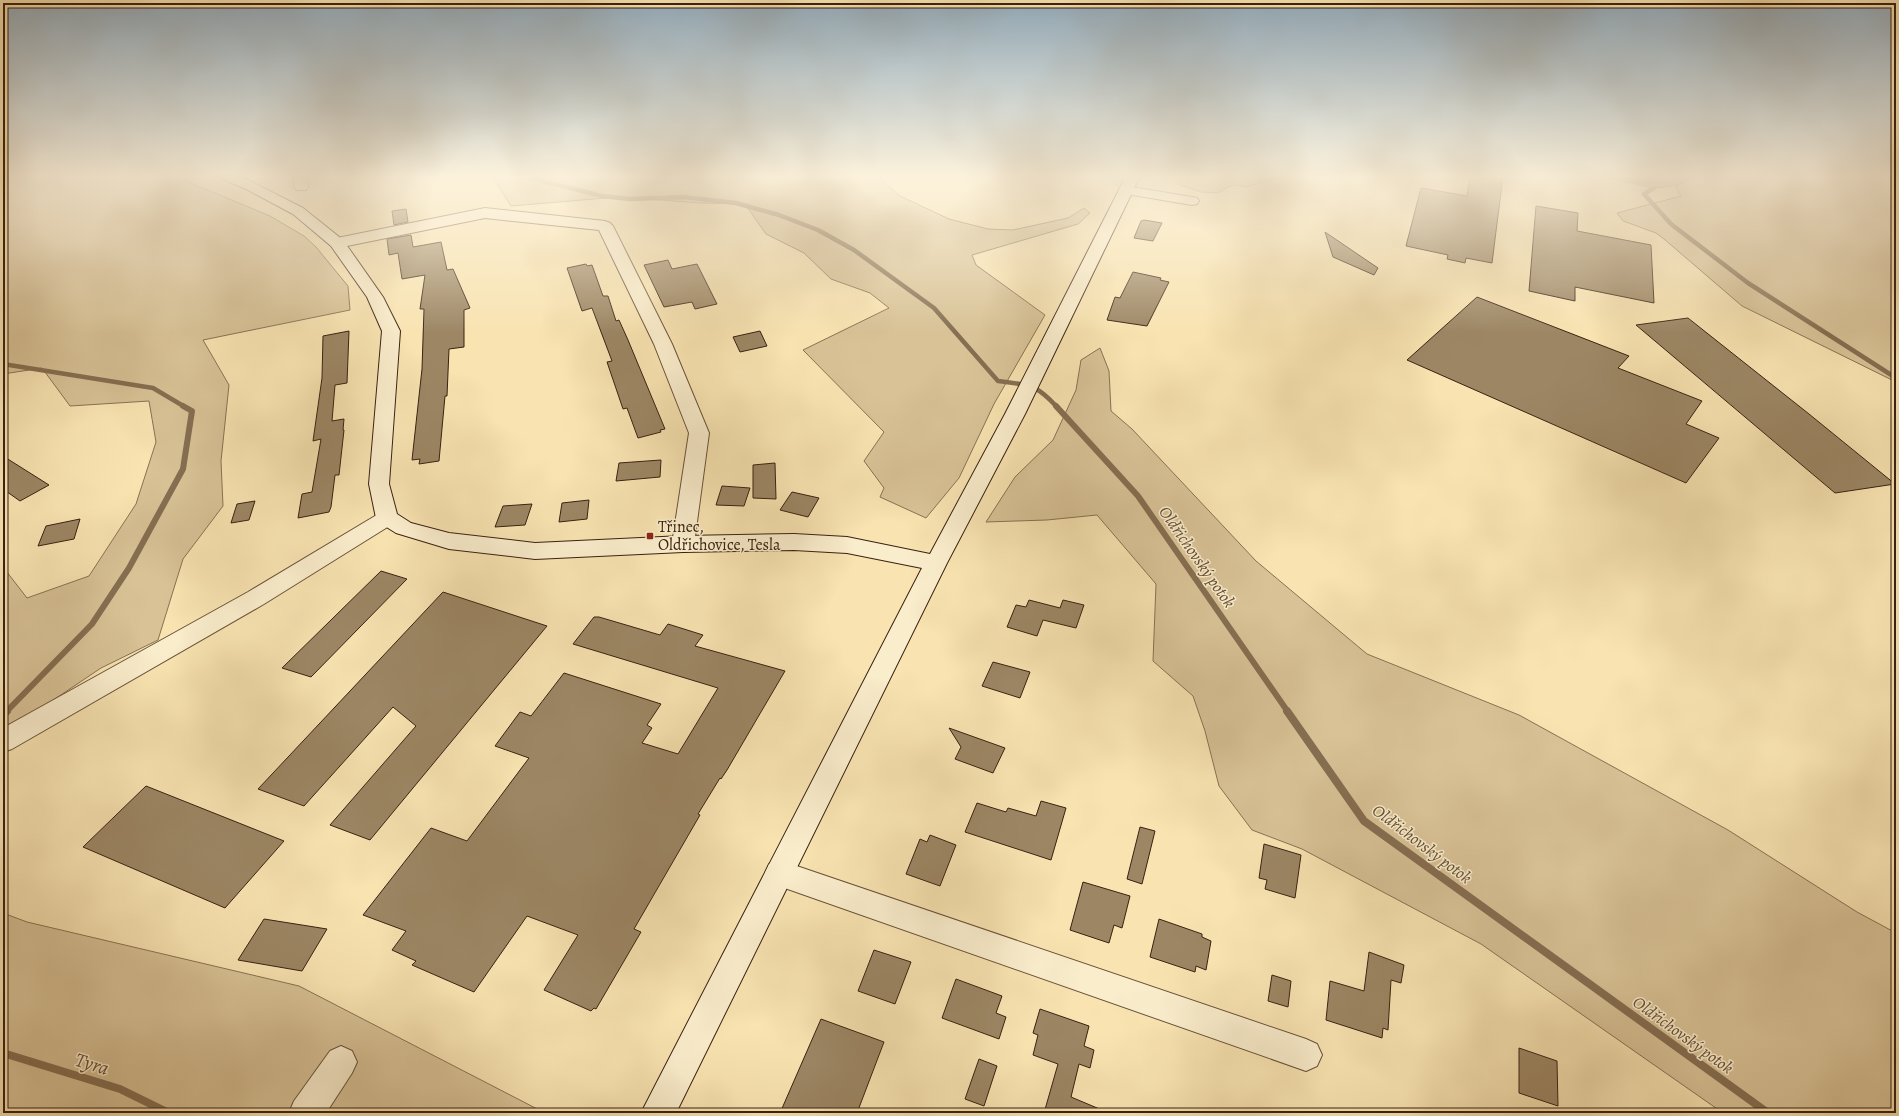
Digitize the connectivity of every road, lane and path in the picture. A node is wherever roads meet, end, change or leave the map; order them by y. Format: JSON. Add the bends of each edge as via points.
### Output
{"nodes":[{"id":1,"x":318,"y":228,"type":"edge"},
{"id":2,"x":413,"y":228,"type":"edge"},
{"id":3,"x":606,"y":228,"type":"edge"},
{"id":4,"x":1108,"y":228,"type":"edge"},
{"id":5,"x":337,"y":244,"type":"junction"},
{"id":6,"x":387,"y":518,"type":"junction"},
{"id":7,"x":683,"y":544,"type":"junction"},
{"id":8,"x":936,"y":563,"type":"junction"},
{"id":9,"x":3,"y":741,"type":"edge"},
{"id":10,"x":779,"y":873,"type":"junction"},
{"id":11,"x":1306,"y":1055,"type":"dead end"},
{"id":12,"x":341,"y":1062,"type":"dead end"},
{"id":13,"x":306,"y":1113,"type":"edge"},
{"id":14,"x":658,"y":1113,"type":"edge"}],
"edges":[{"from":1,"to":5,"type":"street"},
{"from":2,"to":5,"type":"street"},
{"from":3,"to":7,"type":"street","via":[[663,344],[699,433]]},
{"from":4,"to":8,"type":"street","via":[[1015,414]]},
{"from":5,"to":6,"type":"street","via":[[375,297],[391,331],[379,484]]},
{"from":6,"to":7,"type":"street","via":[[404,528],[450,541],[535,551]]},
{"from":6,"to":9,"type":"street","via":[[256,598]]},
{"from":7,"to":8,"type":"street","via":[[794,542],[847,546]]},
{"from":8,"to":10,"type":"street"},
{"from":10,"to":11,"type":"street"},
{"from":10,"to":14,"type":"street"},
{"from":12,"to":13,"type":"street"}]}
